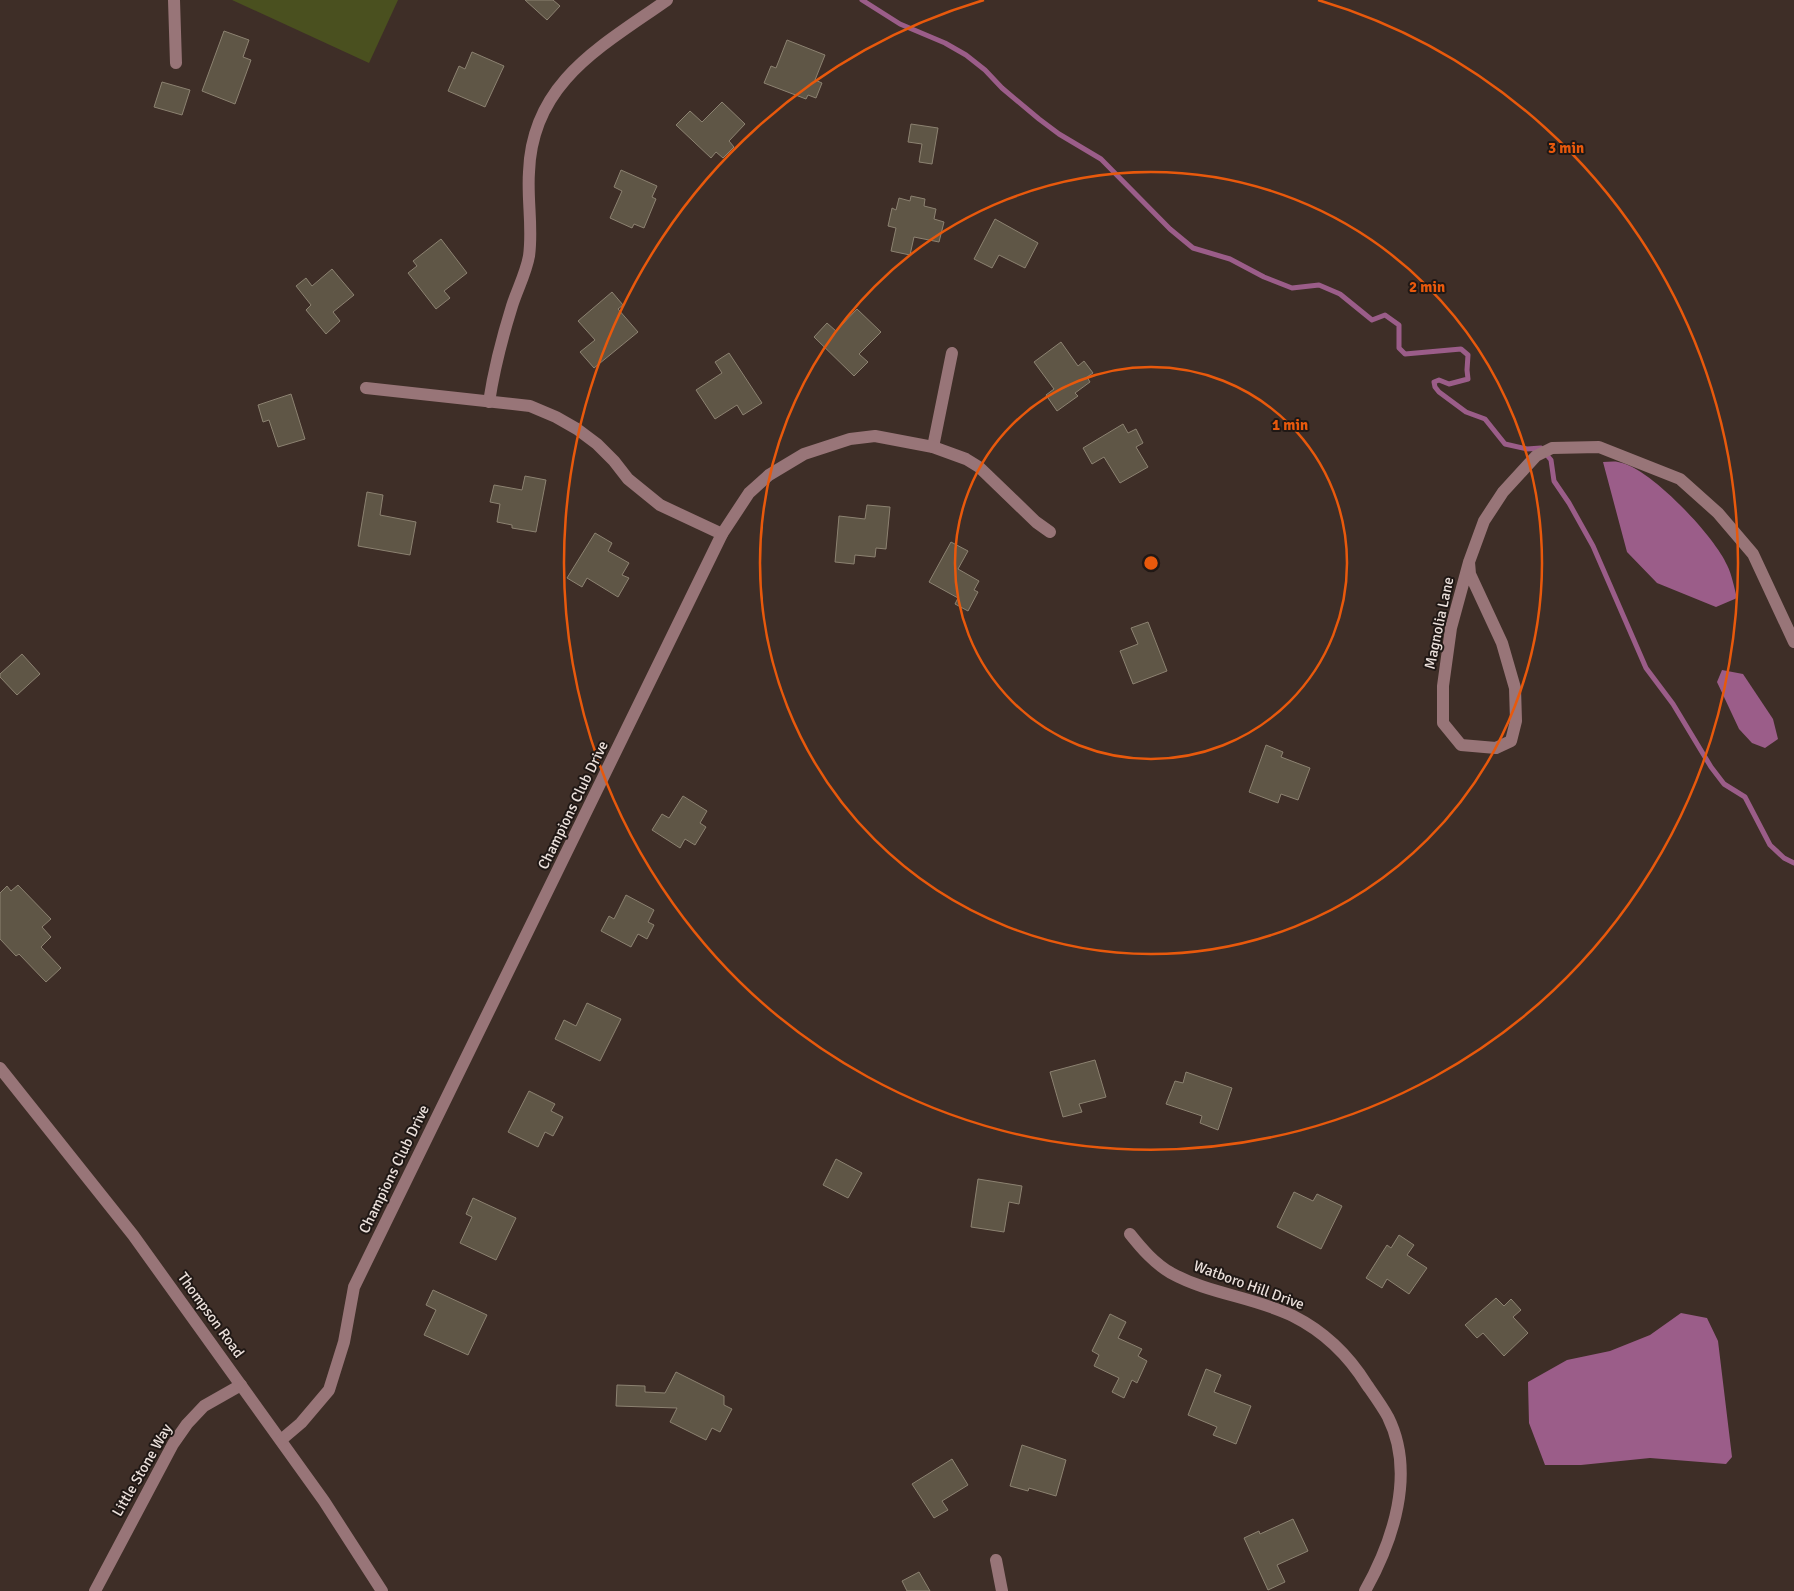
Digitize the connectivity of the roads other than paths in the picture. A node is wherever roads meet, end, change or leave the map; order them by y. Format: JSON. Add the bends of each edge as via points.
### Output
{"nodes":[{"id":1,"x":174,"y":0,"type":"edge"},
{"id":2,"x":667,"y":0,"type":"edge"},
{"id":3,"x":176,"y":63,"type":"dead end"},
{"id":4,"x":952,"y":353,"type":"dead end"},
{"id":5,"x":366,"y":388,"type":"dead end"},
{"id":6,"x":489,"y":402,"type":"junction"},
{"id":7,"x":933,"y":447,"type":"junction"},
{"id":8,"x":1050,"y":532,"type":"dead end"},
{"id":9,"x":722,"y":534,"type":"junction"},
{"id":10,"x":1469,"y":562,"type":"junction"},
{"id":11,"x":1794,"y":642,"type":"edge"},
{"id":12,"x":0,"y":1068,"type":"edge"},
{"id":13,"x":1130,"y":1234,"type":"dead end"},
{"id":14,"x":241,"y":1385,"type":"junction"},
{"id":15,"x":281,"y":1440,"type":"junction"},
{"id":16,"x":996,"y":1560,"type":"dead end"},
{"id":17,"x":95,"y":1591,"type":"edge"},
{"id":18,"x":382,"y":1591,"type":"edge"},
{"id":19,"x":1002,"y":1591,"type":"edge"},
{"id":20,"x":1365,"y":1591,"type":"edge"}],
"edges":[{"from":1,"to":3,"type":"street"},
{"from":2,"to":6,"type":"street","via":[[580,64],[548,102],[538,124],[528,172],[531,233],[528,257],[494,370]]},
{"from":4,"to":7,"type":"street"},
{"from":5,"to":6,"type":"street"},
{"from":6,"to":9,"type":"street","via":[[530,406],[556,417],[597,444],[628,479],[660,505]]},
{"from":7,"to":8,"type":"street","name":"Champions Club Drive","via":[[979,467]]},
{"from":7,"to":9,"type":"street","name":"Champions Club Drive","via":[[875,436],[850,439],[804,454],[769,475],[749,494]]},
{"from":9,"to":15,"type":"street","name":"Champions Club Drive","via":[[354,1287],[344,1342],[329,1390]]},
{"from":10,"to":10,"type":"street","name":"Magnolia Lane","via":[[1451,628],[1442,686],[1443,723],[1461,745],[1496,748],[1511,741],[1516,721],[1514,688],[1502,642],[1470,574]]},
{"from":10,"to":11,"type":"street","name":"Magnolia Lane","via":[[1484,521],[1503,492],[1536,456],[1552,448],[1599,447],[1680,479],[1718,512],[1753,554]]},
{"from":12,"to":14,"type":"street","name":"Thompson Road","via":[[133,1236]]},
{"from":13,"to":20,"type":"street","name":"Watboro Hill Drive","via":[[1151,1259],[1171,1273],[1285,1313],[1313,1328],[1333,1343],[1364,1380],[1388,1418],[1400,1465],[1400,1489],[1393,1526],[1386,1549]]},
{"from":14,"to":15,"type":"street","name":"Thompson Road"},
{"from":14,"to":17,"type":"street","name":"Little Stone Way","via":[[204,1406],[187,1424],[173,1444]]},
{"from":15,"to":18,"type":"street","name":"Thompson Road"},
{"from":16,"to":19,"type":"street"}]}
